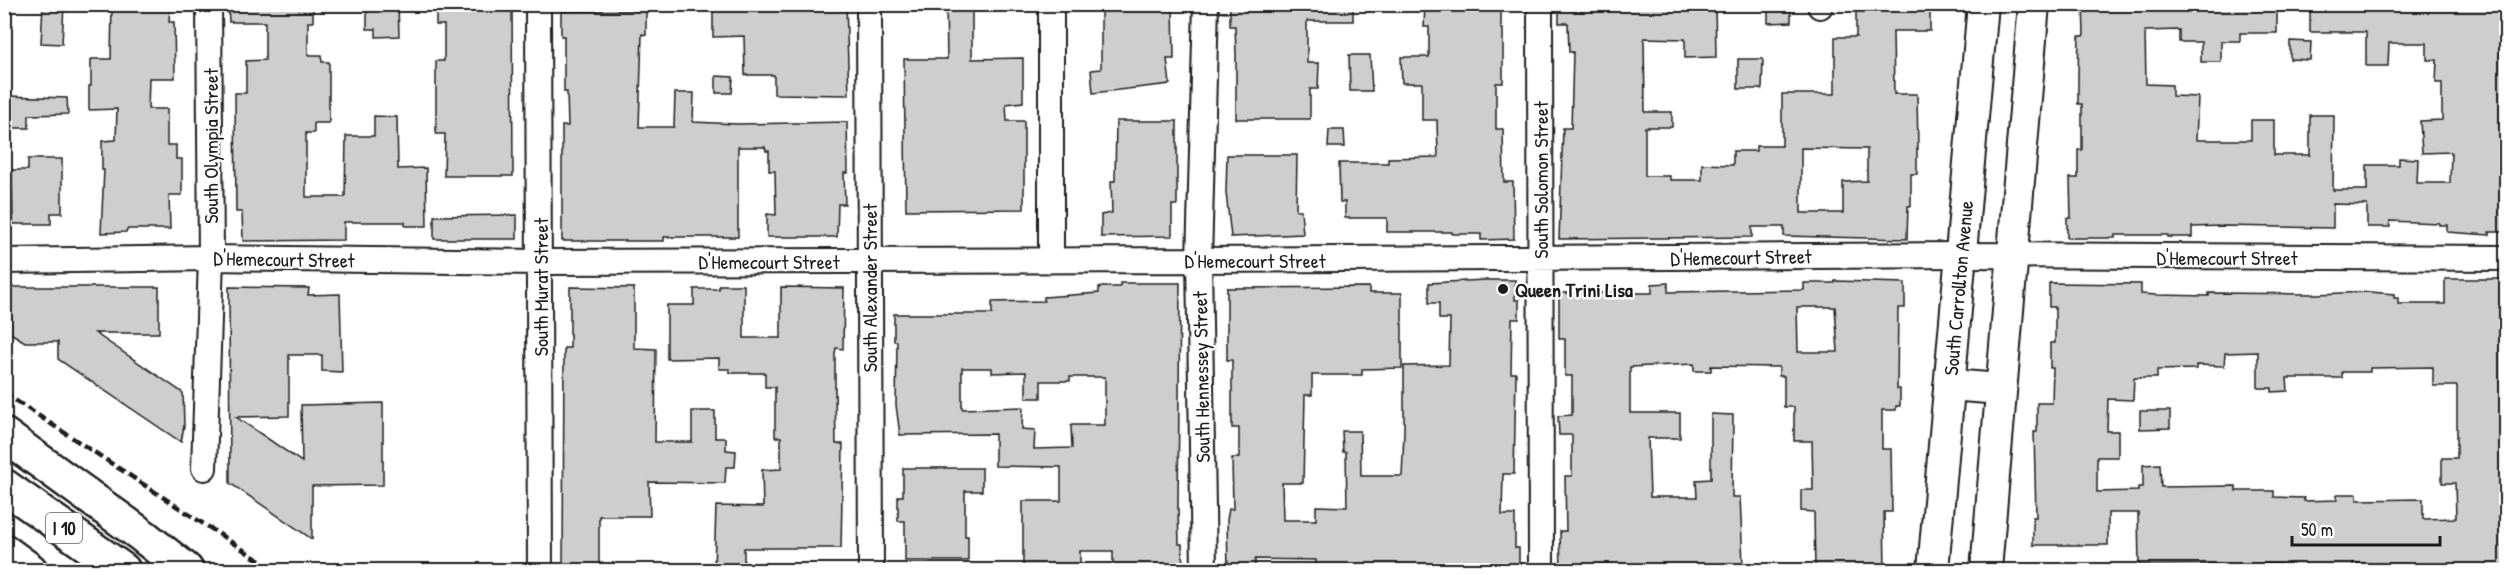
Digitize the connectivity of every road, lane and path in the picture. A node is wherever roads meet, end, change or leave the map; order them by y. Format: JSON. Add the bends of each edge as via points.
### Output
{"nodes":[{"id":1,"x":209,"y":4,"type":"edge"},
{"id":2,"x":538,"y":4,"type":"edge"},
{"id":3,"x":869,"y":4,"type":"edge"},
{"id":4,"x":1052,"y":4,"type":"edge"},
{"id":5,"x":1206,"y":4,"type":"edge"},
{"id":6,"x":1540,"y":4,"type":"edge"},
{"id":7,"x":1983,"y":4,"type":"edge"},
{"id":8,"x":2034,"y":4,"type":"edge"},
{"id":9,"x":1961,"y":255,"type":"junction"},
{"id":10,"x":2012,"y":256,"type":"junction"},
{"id":11,"x":211,"y":258,"type":"junction"},
{"id":12,"x":1540,"y":258,"type":"junction"},
{"id":13,"x":2506,"y":258,"type":"edge"},
{"id":14,"x":868,"y":260,"type":"junction"},
{"id":15,"x":1051,"y":260,"type":"junction"},
{"id":16,"x":1199,"y":260,"type":"junction"},
{"id":17,"x":4,"y":261,"type":"edge"},
{"id":18,"x":540,"y":262,"type":"junction"},
{"id":19,"x":1949,"y":385,"type":"junction"},
{"id":20,"x":2001,"y":389,"type":"junction"},
{"id":21,"x":4,"y":435,"type":"edge"},
{"id":22,"x":204,"y":468,"type":"dead end"},
{"id":23,"x":4,"y":486,"type":"edge"},
{"id":24,"x":143,"y":537,"type":"junction"},
{"id":25,"x":4,"y":551,"type":"edge"},
{"id":26,"x":30,"y":570,"type":"edge"},
{"id":27,"x":123,"y":570,"type":"edge"},
{"id":28,"x":186,"y":570,"type":"edge"},
{"id":29,"x":196,"y":570,"type":"edge"},
{"id":30,"x":540,"y":570,"type":"edge"},
{"id":31,"x":871,"y":570,"type":"edge"},
{"id":32,"x":1204,"y":570,"type":"edge"},
{"id":33,"x":1541,"y":570,"type":"edge"},
{"id":34,"x":1933,"y":570,"type":"edge"},
{"id":35,"x":1986,"y":570,"type":"edge"}],
"edges":[{"from":1,"to":11,"type":"street","name":"South Olympia Street"},
{"from":2,"to":18,"type":"street","name":"South Murat Street"},
{"from":3,"to":14,"type":"street","name":"South Alexander Street"},
{"from":4,"to":15,"type":"street"},
{"from":5,"to":16,"type":"street","name":"South Hennessey Street"},
{"from":6,"to":12,"type":"street","name":"South Solomon Street"},
{"from":7,"to":9,"type":"main road","name":"South Carrollton Avenue"},
{"from":8,"to":10,"type":"main road"},
{"from":9,"to":10,"type":"street","name":"D'Hemecourt Street"},
{"from":9,"to":12,"type":"street","name":"D'Hemecourt Street"},
{"from":9,"to":19,"type":"main road","name":"South Carrollton Avenue"},
{"from":10,"to":13,"type":"street","name":"D'Hemecourt Street"},
{"from":10,"to":20,"type":"main road"},
{"from":11,"to":17,"type":"street","name":"D'Hemecourt Street"},
{"from":11,"to":18,"type":"street","name":"D'Hemecourt Street"},
{"from":11,"to":22,"type":"street","name":"South Olympia Street"},
{"from":12,"to":16,"type":"street","name":"D'Hemecourt Street"},
{"from":12,"to":33,"type":"street","name":"South Solomon Street"},
{"from":14,"to":15,"type":"street","name":"D'Hemecourt Street"},
{"from":14,"to":18,"type":"street","name":"D'Hemecourt Street"},
{"from":14,"to":31,"type":"street","name":"South Alexander Street"},
{"from":15,"to":16,"type":"street","name":"D'Hemecourt Street"},
{"from":16,"to":32,"type":"street","name":"South Hennessey Street"},
{"from":18,"to":30,"type":"street","name":"South Murat Street"},
{"from":19,"to":20,"type":"main road"},
{"from":19,"to":34,"type":"main road","name":"South Carrollton Avenue"},
{"from":20,"to":35,"type":"main road"},
{"from":21,"to":24,"type":"highway"},
{"from":23,"to":27,"type":"highway","number":"I 10"},
{"from":24,"to":28,"type":"highway"},
{"from":24,"to":29,"type":"highway"},
{"from":25,"to":26,"type":"highway"}]}
